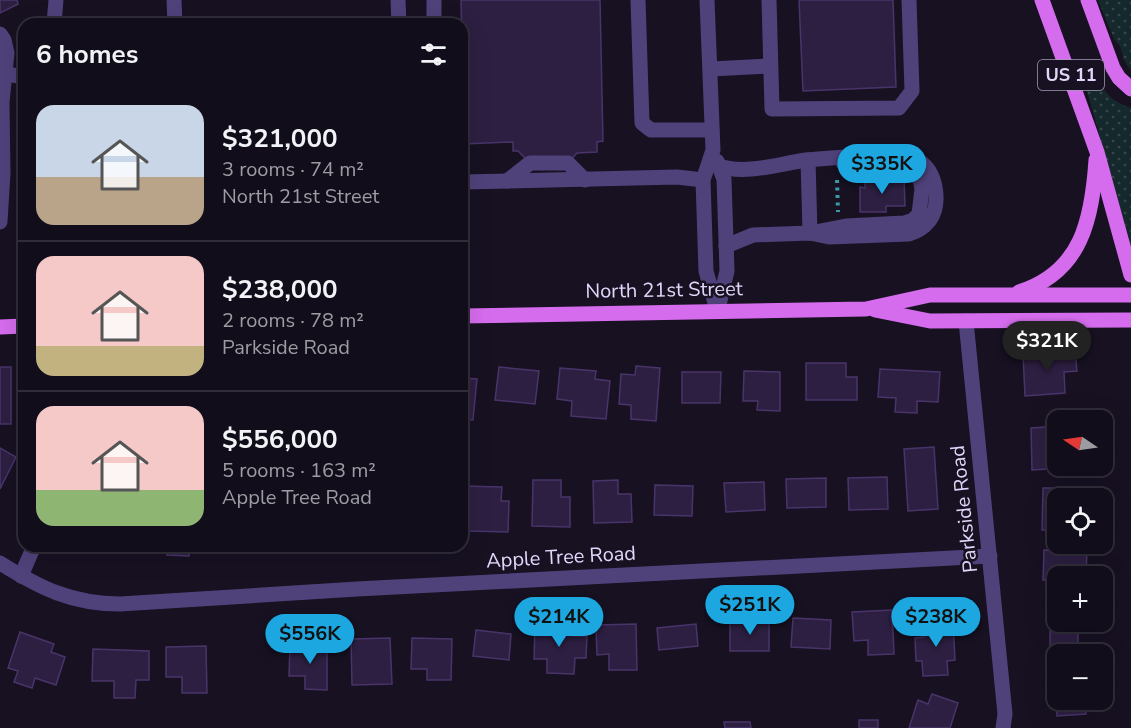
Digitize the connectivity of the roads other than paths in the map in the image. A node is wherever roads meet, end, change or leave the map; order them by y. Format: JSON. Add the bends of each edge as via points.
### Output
{"nodes":[{"id":1,"x":56,"y":0,"type":"edge"},
{"id":2,"x":174,"y":0,"type":"edge"},
{"id":3,"x":398,"y":0,"type":"edge"},
{"id":4,"x":434,"y":0,"type":"edge"},
{"id":5,"x":639,"y":0,"type":"edge"},
{"id":6,"x":707,"y":0,"type":"edge"},
{"id":7,"x":769,"y":0,"type":"edge"},
{"id":8,"x":909,"y":0,"type":"edge"},
{"id":9,"x":1042,"y":0,"type":"edge"},
{"id":10,"x":1088,"y":0,"type":"edge"},
{"id":11,"x":54,"y":18,"type":"edge"},
{"id":12,"x":175,"y":18,"type":"edge"},
{"id":13,"x":399,"y":18,"type":"edge"},
{"id":14,"x":434,"y":18,"type":"edge"},
{"id":15,"x":0,"y":34,"type":"edge"},
{"id":16,"x":770,"y":66,"type":"junction"},
{"id":17,"x":711,"y":69,"type":"junction"},
{"id":18,"x":3,"y":74,"type":"edge"},
{"id":19,"x":18,"y":76,"type":"edge"},
{"id":20,"x":1131,"y":89,"type":"edge"},
{"id":21,"x":712,"y":130,"type":"junction"},
{"id":22,"x":712,"y":150,"type":"junction"},
{"id":23,"x":1097,"y":152,"type":"junction"},
{"id":24,"x":808,"y":160,"type":"junction"},
{"id":25,"x":718,"y":166,"type":"junction"},
{"id":26,"x":703,"y":180,"type":"junction"},
{"id":27,"x":468,"y":183,"type":"edge"},
{"id":28,"x":0,"y":222,"type":"edge"},
{"id":29,"x":810,"y":233,"type":"junction"},
{"id":30,"x":726,"y":246,"type":"junction"},
{"id":31,"x":1131,"y":275,"type":"edge"},
{"id":32,"x":1008,"y":295,"type":"junction"},
{"id":33,"x":1131,"y":295,"type":"edge"},
{"id":34,"x":866,"y":309,"type":"junction"},
{"id":35,"x":717,"y":310,"type":"junction"},
{"id":36,"x":468,"y":316,"type":"edge"},
{"id":37,"x":1131,"y":320,"type":"edge"},
{"id":38,"x":966,"y":321,"type":"junction"},
{"id":39,"x":18,"y":326,"type":"edge"},
{"id":40,"x":0,"y":327,"type":"edge"},
{"id":41,"x":31,"y":552,"type":"edge"},
{"id":42,"x":990,"y":556,"type":"junction"},
{"id":43,"x":0,"y":563,"type":"edge"},
{"id":44,"x":21,"y":576,"type":"junction"},
{"id":45,"x":1003,"y":728,"type":"edge"}],
"edges":[{"from":1,"to":11,"type":"street"},
{"from":2,"to":12,"type":"street"},
{"from":3,"to":13,"type":"street"},
{"from":4,"to":14,"type":"street"},
{"from":5,"to":21,"type":"street","via":[[642,123],[651,130]]},
{"from":6,"to":17,"type":"street"},
{"from":7,"to":16,"type":"street"},
{"from":8,"to":16,"type":"street","via":[[912,91],[899,108],[772,109]]},
{"from":9,"to":23,"type":"main road","number":"US 11"},
{"from":10,"to":20,"type":"main road","via":[[1113,68]]},
{"from":15,"to":18,"type":"street","via":[[7,53]]},
{"from":16,"to":17,"type":"street"},
{"from":17,"to":21,"type":"street"},
{"from":18,"to":19,"type":"street"},
{"from":18,"to":28,"type":"street"},
{"from":21,"to":22,"type":"street"},
{"from":22,"to":25,"type":"street"},
{"from":22,"to":26,"type":"street"},
{"from":23,"to":31,"type":"main road","number":"US 11"},
{"from":23,"to":32,"type":"main road","via":[[1090,213],[1077,248],[1050,277]]},
{"from":24,"to":25,"type":"street","via":[[744,170]]},
{"from":24,"to":29,"type":"street"},
{"from":24,"to":29,"type":"street","via":[[828,159],[869,170],[903,170],[920,179],[922,189],[919,214],[913,220]]},
{"from":25,"to":30,"type":"street","via":[[724,179]]},
{"from":26,"to":27,"type":"street","via":[[677,177]]},
{"from":26,"to":35,"type":"street","via":[[706,271]]},
{"from":29,"to":30,"type":"street","via":[[753,235]]},
{"from":30,"to":35,"type":"street","via":[[727,271]]},
{"from":32,"to":33,"type":"main road","name":"North 21st Street"},
{"from":32,"to":34,"type":"main road","name":"North 21st Street","via":[[930,295]]},
{"from":34,"to":35,"type":"main road","name":"North 21st Street"},
{"from":34,"to":38,"type":"main road","name":"North 21st Street","via":[[930,321]]},
{"from":35,"to":36,"type":"main road","name":"North 21st Street"},
{"from":37,"to":38,"type":"main road","name":"North 21st Street"},
{"from":38,"to":42,"type":"street","name":"Parkside Road"},
{"from":39,"to":40,"type":"main road"},
{"from":41,"to":44,"type":"street"},
{"from":42,"to":44,"type":"street","name":"Apple Tree Road","via":[[120,604],[74,600]]},
{"from":42,"to":45,"type":"street","name":"Parkside Road","via":[[1005,714]]},
{"from":43,"to":44,"type":"street","name":"Apple Tree Road"}]}
